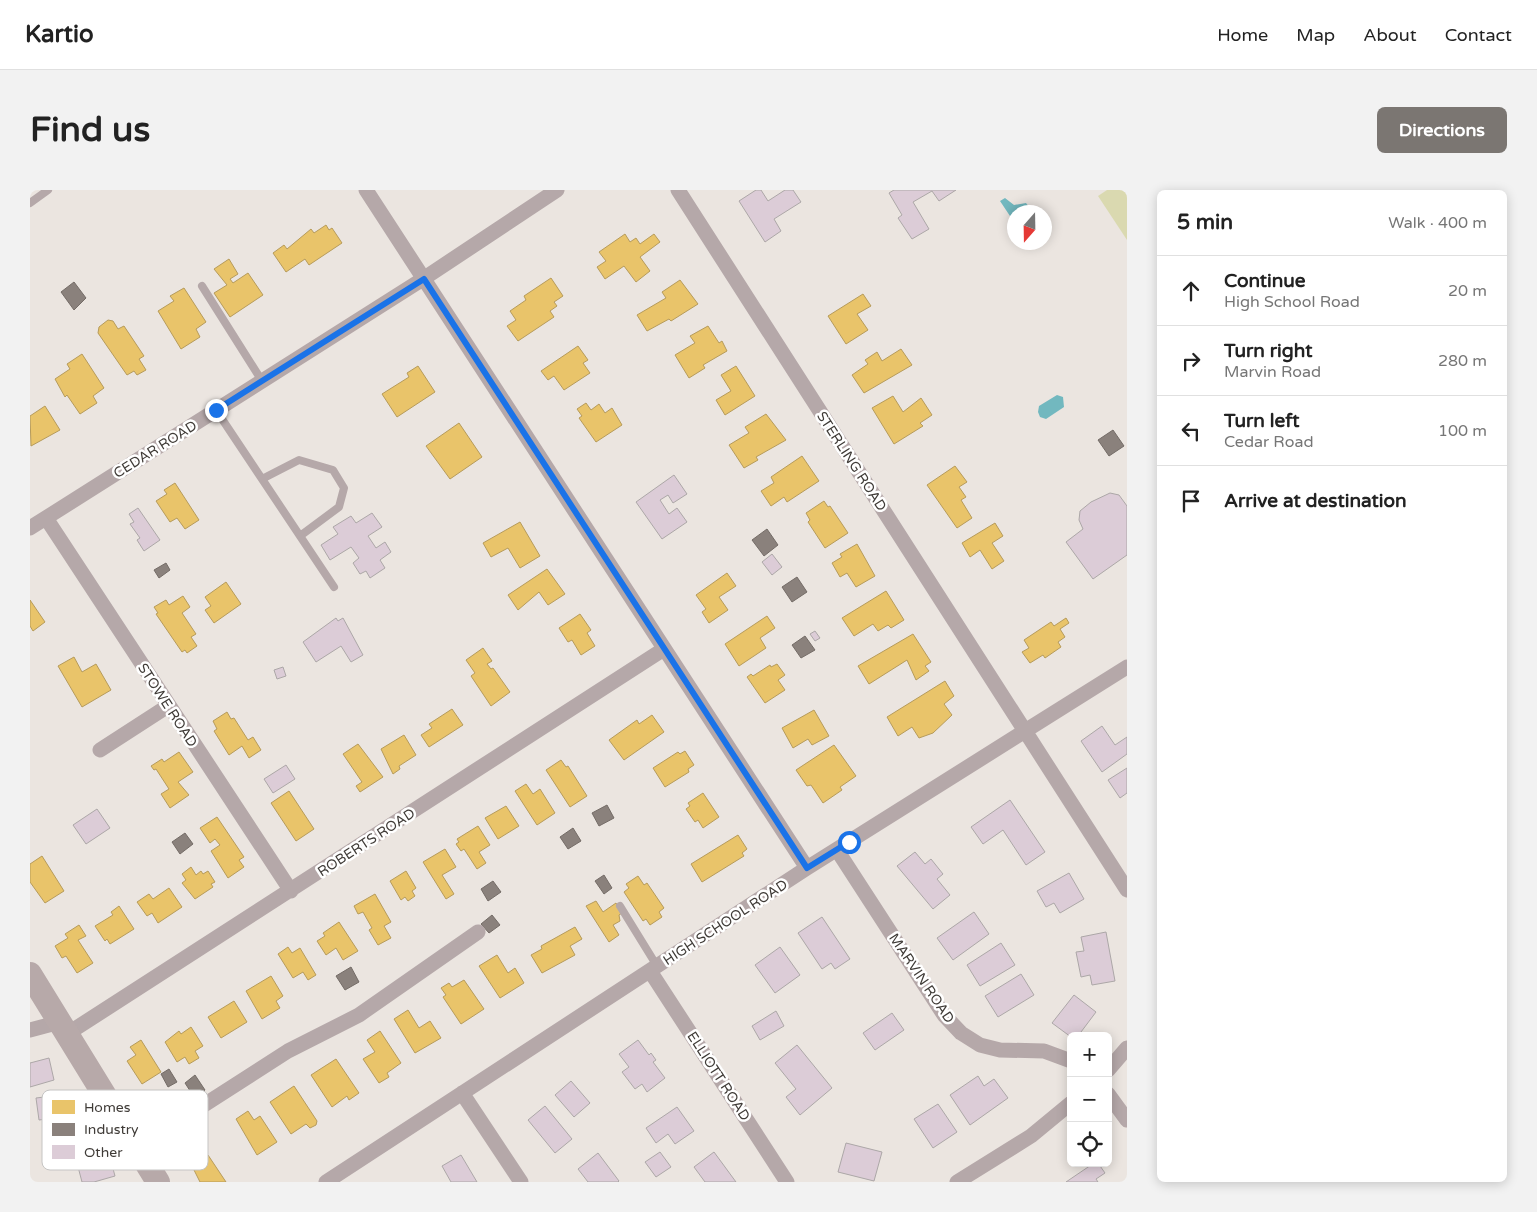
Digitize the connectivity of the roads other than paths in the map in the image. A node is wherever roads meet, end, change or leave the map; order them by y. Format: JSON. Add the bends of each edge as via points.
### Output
{"nodes":[{"id":1,"x":48,"y":190,"type":"edge"},
{"id":2,"x":366,"y":190,"type":"edge"},
{"id":3,"x":557,"y":190,"type":"edge"},
{"id":4,"x":678,"y":190,"type":"edge"},
{"id":5,"x":30,"y":203,"type":"edge"},
{"id":6,"x":424,"y":279,"type":"junction"},
{"id":7,"x":202,"y":286,"type":"dead end"},
{"id":8,"x":262,"y":381,"type":"junction"},
{"id":9,"x":216,"y":410,"type":"junction"},
{"id":10,"x":262,"y":479,"type":"junction"},
{"id":11,"x":46,"y":518,"type":"junction"},
{"id":12,"x":30,"y":528,"type":"edge"},
{"id":13,"x":300,"y":536,"type":"junction"},
{"id":14,"x":334,"y":587,"type":"dead end"},
{"id":15,"x":664,"y":649,"type":"junction"},
{"id":16,"x":1127,"y":667,"type":"edge"},
{"id":17,"x":168,"y":706,"type":"junction"},
{"id":18,"x":1025,"y":732,"type":"junction"},
{"id":19,"x":100,"y":750,"type":"dead end"},
{"id":20,"x":837,"y":850,"type":"junction"},
{"id":21,"x":807,"y":868,"type":"junction"},
{"id":22,"x":1127,"y":890,"type":"edge"},
{"id":23,"x":291,"y":891,"type":"junction"},
{"id":24,"x":620,"y":906,"type":"dead end"},
{"id":25,"x":478,"y":932,"type":"dead end"},
{"id":26,"x":654,"y":969,"type":"junction"},
{"id":27,"x":30,"y":974,"type":"edge"},
{"id":28,"x":64,"y":1028,"type":"junction"},
{"id":29,"x":30,"y":1030,"type":"edge"},
{"id":30,"x":1127,"y":1048,"type":"edge"},
{"id":31,"x":1067,"y":1060,"type":"edge"},
{"id":32,"x":1112,"y":1065,"type":"edge"},
{"id":33,"x":102,"y":1090,"type":"edge"},
{"id":34,"x":462,"y":1093,"type":"junction"},
{"id":35,"x":1112,"y":1099,"type":"edge"},
{"id":36,"x":208,"y":1102,"type":"edge"},
{"id":37,"x":1067,"y":1105,"type":"edge"},
{"id":38,"x":1127,"y":1120,"type":"edge"},
{"id":39,"x":151,"y":1170,"type":"edge"},
{"id":40,"x":158,"y":1182,"type":"edge"},
{"id":41,"x":326,"y":1182,"type":"edge"},
{"id":42,"x":521,"y":1182,"type":"edge"},
{"id":43,"x":787,"y":1182,"type":"edge"},
{"id":44,"x":957,"y":1182,"type":"edge"}],
"edges":[{"from":1,"to":5,"type":"lane"},
{"from":2,"to":6,"type":"street"},
{"from":3,"to":6,"type":"street","name":"CEDAR ROAD"},
{"from":4,"to":18,"type":"street","name":"STERLING ROAD"},
{"from":6,"to":8,"type":"street","name":"CEDAR ROAD"},
{"from":6,"to":15,"type":"street"},
{"from":7,"to":8,"type":"lane"},
{"from":8,"to":9,"type":"street","name":"CEDAR ROAD"},
{"from":9,"to":10,"type":"lane"},
{"from":9,"to":11,"type":"street","name":"CEDAR ROAD"},
{"from":10,"to":13,"type":"lane"},
{"from":10,"to":13,"type":"lane","via":[[299,460],[333,470],[344,488],[340,507]]},
{"from":11,"to":12,"type":"street","name":"CEDAR ROAD"},
{"from":11,"to":17,"type":"street","name":"STOWE ROAD"},
{"from":13,"to":14,"type":"lane"},
{"from":15,"to":21,"type":"street"},
{"from":15,"to":23,"type":"street","name":"ROBERTS ROAD"},
{"from":16,"to":18,"type":"street","name":"HIGH SCHOOL ROAD"},
{"from":17,"to":19,"type":"street"},
{"from":17,"to":23,"type":"street","name":"STOWE ROAD"},
{"from":18,"to":20,"type":"street","name":"HIGH SCHOOL ROAD"},
{"from":18,"to":22,"type":"street","name":"STERLING ROAD"},
{"from":20,"to":21,"type":"street","name":"HIGH SCHOOL ROAD"},
{"from":20,"to":31,"type":"street","name":"MARVIN ROAD","via":[[944,1015],[961,1033],[980,1045],[1000,1050],[1044,1052]]},
{"from":21,"to":26,"type":"street","name":"HIGH SCHOOL ROAD"},
{"from":23,"to":28,"type":"street","name":"ROBERTS ROAD"},
{"from":24,"to":26,"type":"lane"},
{"from":25,"to":36,"type":"street","via":[[359,1015],[288,1051]]},
{"from":26,"to":34,"type":"street","name":"HIGH SCHOOL ROAD"},
{"from":26,"to":43,"type":"street","name":"ELLIOTT ROAD"},
{"from":27,"to":28,"type":"main road"},
{"from":28,"to":29,"type":"street","name":"ROBERTS ROAD"},
{"from":28,"to":33,"type":"main road"},
{"from":30,"to":32,"type":"street"},
{"from":34,"to":41,"type":"street","name":"HIGH SCHOOL ROAD"},
{"from":34,"to":42,"type":"street"},
{"from":35,"to":38,"type":"street"},
{"from":37,"to":44,"type":"street","via":[[1031,1136]]},
{"from":39,"to":40,"type":"main road"}]}
